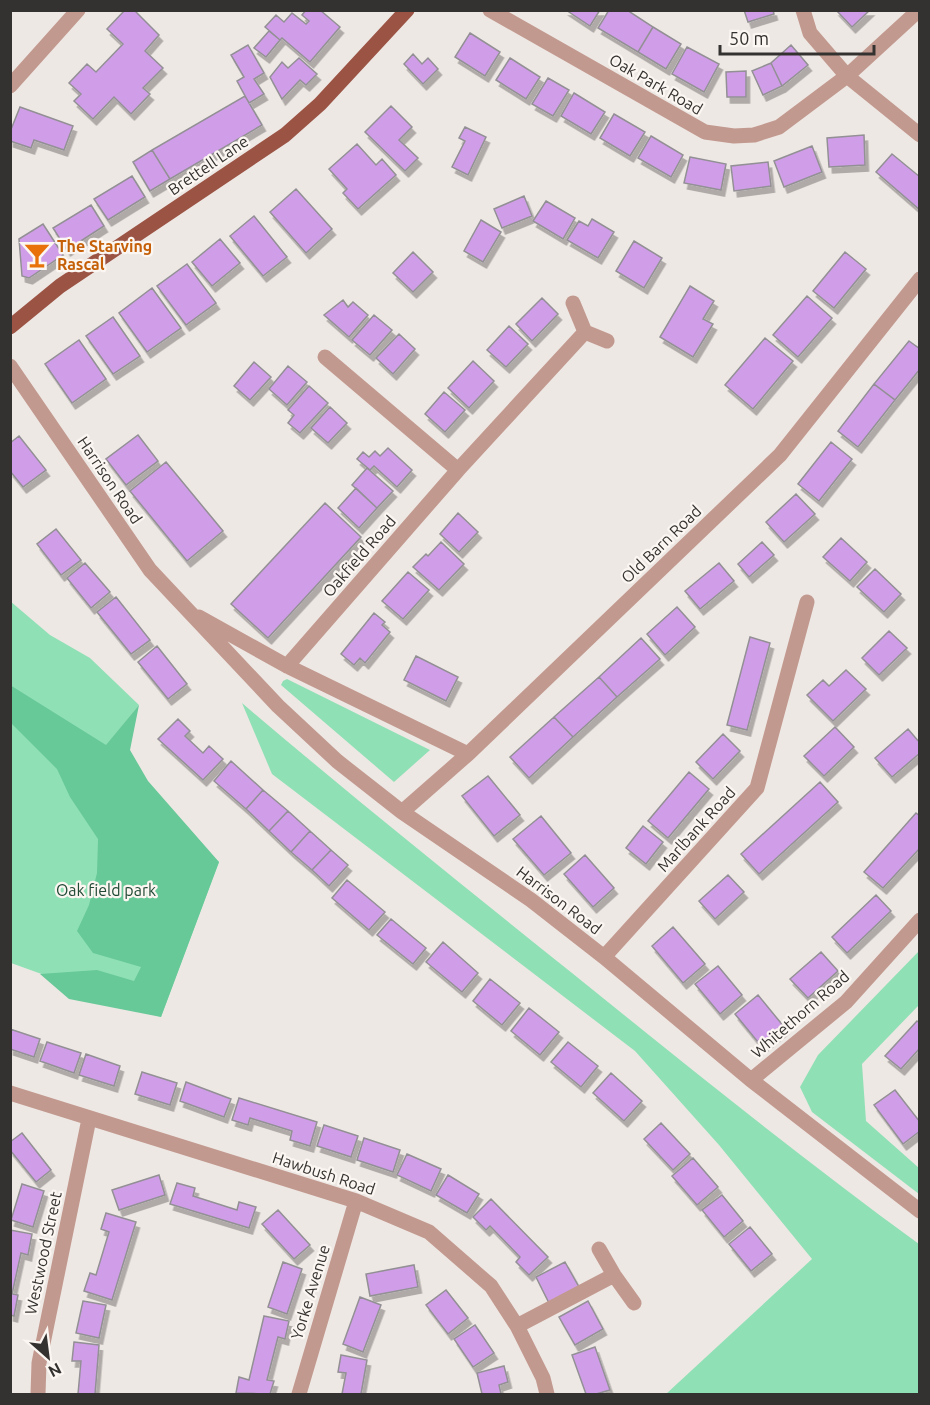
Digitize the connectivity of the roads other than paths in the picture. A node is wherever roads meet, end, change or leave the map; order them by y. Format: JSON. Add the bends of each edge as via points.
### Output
{"nodes":[{"id":1,"x":78,"y":10,"type":"edge"},
{"id":2,"x":407,"y":10,"type":"edge"},
{"id":3,"x":490,"y":10,"type":"edge"},
{"id":4,"x":803,"y":10,"type":"edge"},
{"id":5,"x":919,"y":10,"type":"edge"},
{"id":6,"x":847,"y":76,"type":"junction"},
{"id":7,"x":10,"y":86,"type":"edge"},
{"id":8,"x":920,"y":135,"type":"edge"},
{"id":9,"x":920,"y":279,"type":"edge"},
{"id":10,"x":573,"y":303,"type":"dead end"},
{"id":11,"x":11,"y":326,"type":"edge"},
{"id":12,"x":585,"y":332,"type":"junction"},
{"id":13,"x":607,"y":341,"type":"dead end"},
{"id":14,"x":325,"y":357,"type":"dead end"},
{"id":15,"x":10,"y":366,"type":"edge"},
{"id":16,"x":458,"y":471,"type":"junction"},
{"id":17,"x":807,"y":602,"type":"dead end"},
{"id":18,"x":186,"y":610,"type":"junction"},
{"id":19,"x":287,"y":666,"type":"junction"},
{"id":20,"x":468,"y":754,"type":"junction"},
{"id":21,"x":402,"y":812,"type":"junction"},
{"id":22,"x":920,"y":920,"type":"edge"},
{"id":23,"x":604,"y":957,"type":"junction"},
{"id":24,"x":751,"y":1080,"type":"junction"},
{"id":25,"x":10,"y":1093,"type":"edge"},
{"id":26,"x":88,"y":1119,"type":"junction"},
{"id":27,"x":356,"y":1201,"type":"junction"},
{"id":28,"x":920,"y":1211,"type":"edge"},
{"id":29,"x":599,"y":1249,"type":"dead end"},
{"id":30,"x":614,"y":1275,"type":"junction"},
{"id":31,"x":634,"y":1303,"type":"dead end"},
{"id":32,"x":517,"y":1326,"type":"junction"},
{"id":33,"x":38,"y":1395,"type":"edge"},
{"id":34,"x":298,"y":1395,"type":"edge"},
{"id":35,"x":547,"y":1395,"type":"edge"}],
"edges":[{"from":1,"to":7,"type":"street"},
{"from":2,"to":11,"type":"main road","name":"Brettell Lane","via":[[320,104],[285,135],[60,286]]},
{"from":3,"to":6,"type":"street","name":"Oak Park Road","via":[[705,132],[754,135],[779,127]]},
{"from":4,"to":6,"type":"street","via":[[810,33]]},
{"from":5,"to":6,"type":"street","name":"Oak Park Road"},
{"from":6,"to":8,"type":"street"},
{"from":9,"to":20,"type":"street","name":"Old Barn Road","via":[[780,455]]},
{"from":10,"to":12,"type":"street"},
{"from":12,"to":13,"type":"street"},
{"from":12,"to":16,"type":"street","name":"Oakfield Road"},
{"from":14,"to":16,"type":"street"},
{"from":15,"to":18,"type":"street","name":"Harrison Road","via":[[150,570]]},
{"from":16,"to":19,"type":"street","name":"Oakfield Road"},
{"from":17,"to":23,"type":"street","name":"Marlbank Road","via":[[757,788]]},
{"from":18,"to":19,"type":"street","name":"Harrison Road"},
{"from":18,"to":21,"type":"street","name":"Harrison Road","via":[[286,714]]},
{"from":19,"to":20,"type":"street","name":"Harrison Road"},
{"from":20,"to":21,"type":"street","name":"Old Barn Road"},
{"from":21,"to":23,"type":"street","name":"Harrison Road","via":[[531,900]]},
{"from":22,"to":24,"type":"street","name":"Whitethorn Road","via":[[846,1002]]},
{"from":23,"to":24,"type":"street","name":"Harrison Road"},
{"from":24,"to":28,"type":"street","name":"Harrison Road"},
{"from":25,"to":26,"type":"street","name":"Hawbush Road"},
{"from":26,"to":27,"type":"street","name":"Hawbush Road"},
{"from":26,"to":33,"type":"street","name":"Westwood Street","via":[[39,1363]]},
{"from":27,"to":32,"type":"street","name":"Hawbush Road","via":[[429,1232],[491,1286]]},
{"from":27,"to":34,"type":"street","name":"Yorke Avenue"},
{"from":29,"to":30,"type":"street"},
{"from":30,"to":31,"type":"street"},
{"from":30,"to":32,"type":"street"},
{"from":32,"to":35,"type":"street","name":"Hawbush Road","via":[[543,1378]]}]}
